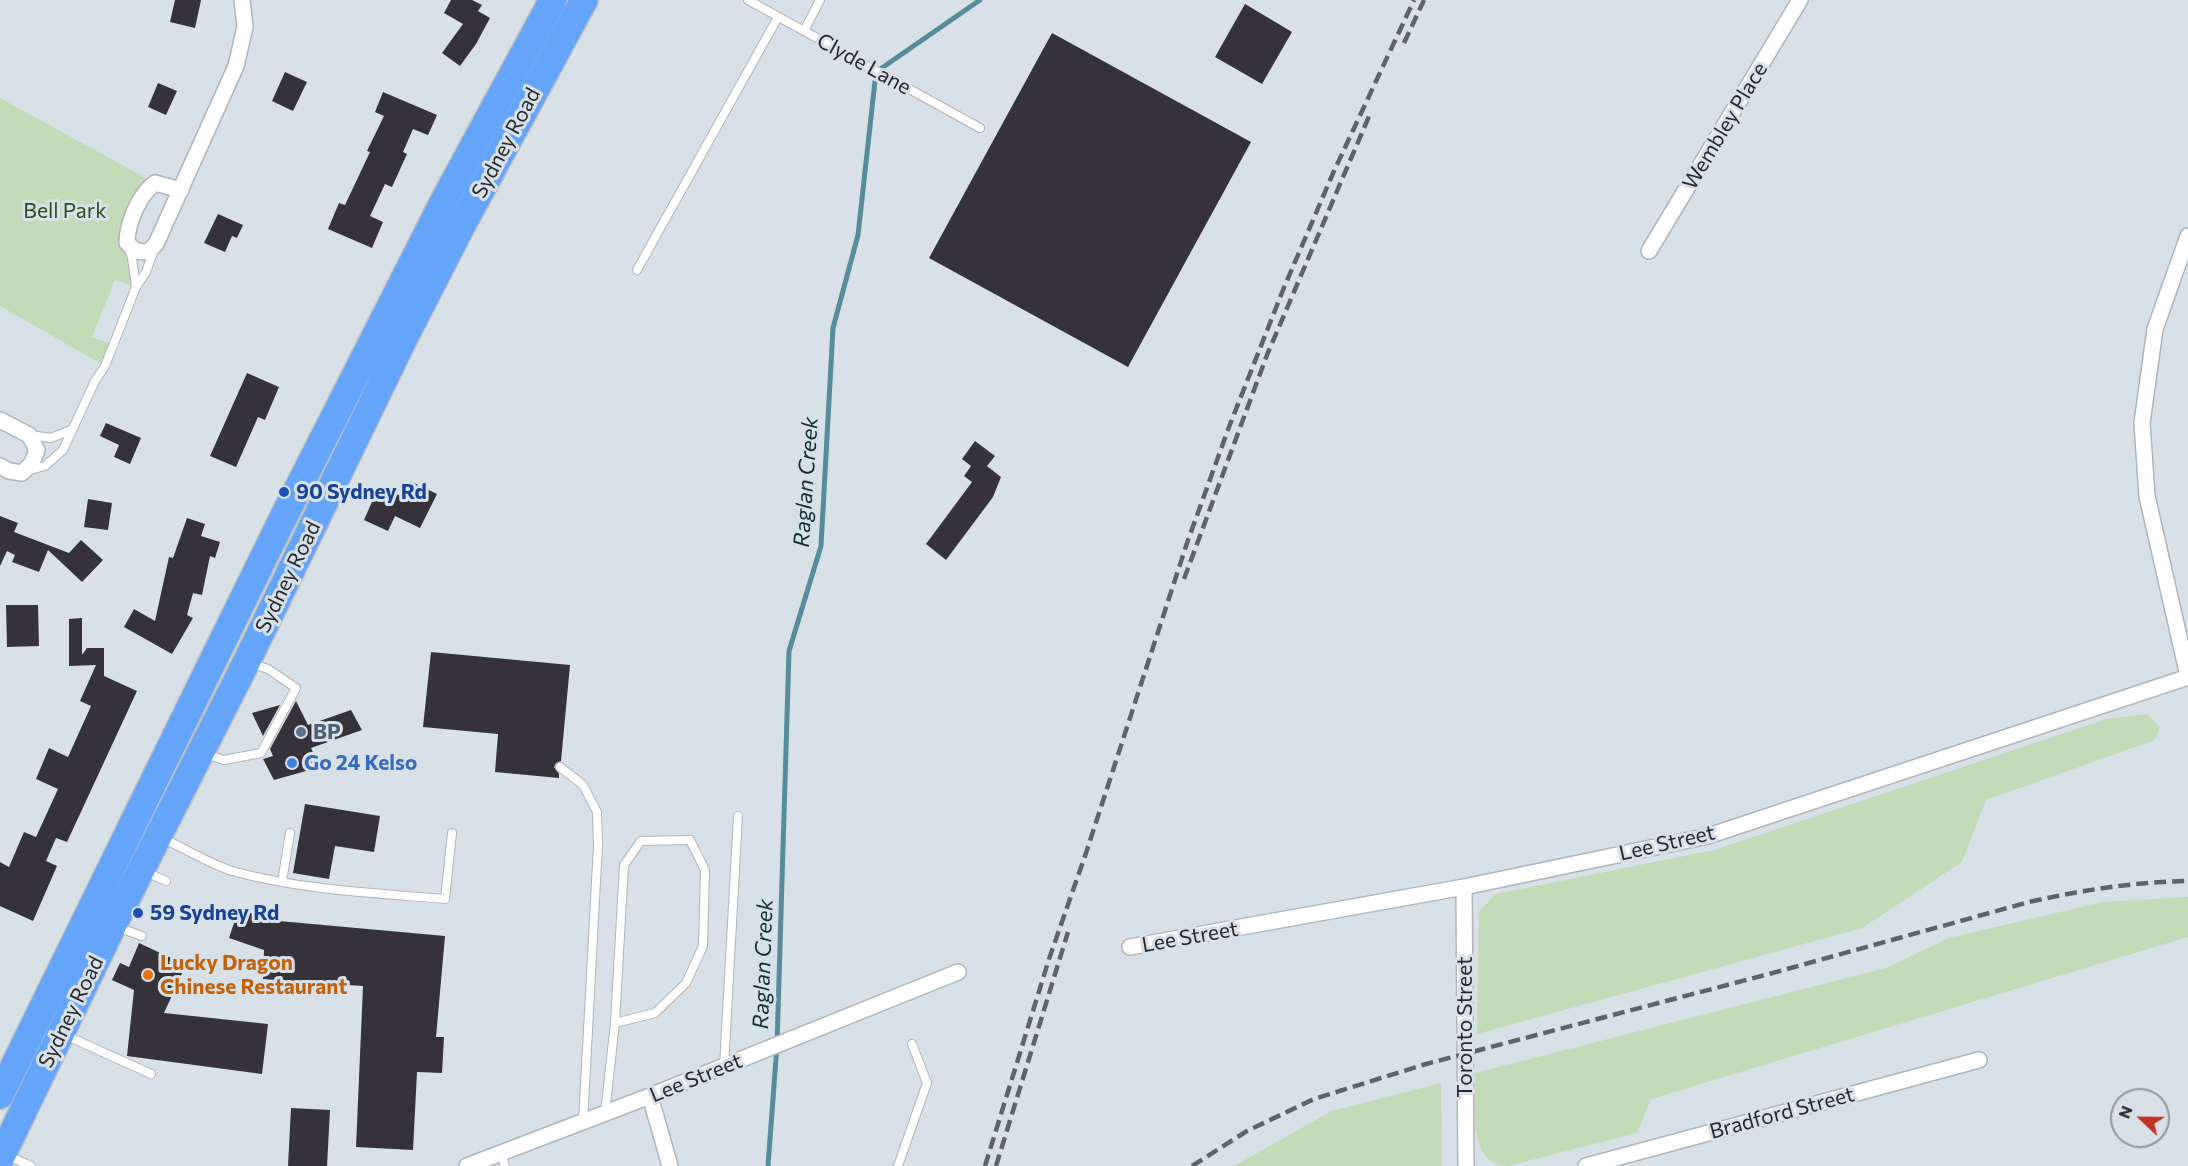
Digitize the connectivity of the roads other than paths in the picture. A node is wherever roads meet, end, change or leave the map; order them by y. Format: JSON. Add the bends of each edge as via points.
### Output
{"nodes":[{"id":1,"x":242,"y":0,"type":"edge"},
{"id":2,"x":554,"y":0,"type":"edge"},
{"id":3,"x":584,"y":0,"type":"edge"},
{"id":4,"x":748,"y":0,"type":"edge"},
{"id":5,"x":820,"y":0,"type":"edge"},
{"id":6,"x":1800,"y":0,"type":"edge"},
{"id":7,"x":778,"y":17,"type":"junction"},
{"id":8,"x":804,"y":31,"type":"junction"},
{"id":9,"x":980,"y":128,"type":"dead end"},
{"id":10,"x":181,"y":190,"type":"junction"},
{"id":11,"x":2188,"y":236,"type":"edge"},
{"id":12,"x":127,"y":243,"type":"junction"},
{"id":13,"x":156,"y":244,"type":"junction"},
{"id":14,"x":1649,"y":251,"type":"dead end"},
{"id":15,"x":637,"y":270,"type":"dead end"},
{"id":16,"x":136,"y":287,"type":"junction"},
{"id":17,"x":0,"y":420,"type":"edge"},
{"id":18,"x":71,"y":430,"type":"junction"},
{"id":19,"x":29,"y":435,"type":"junction"},
{"id":20,"x":0,"y":466,"type":"edge"},
{"id":21,"x":22,"y":473,"type":"junction"},
{"id":22,"x":247,"y":661,"type":"junction"},
{"id":23,"x":2188,"y":677,"type":"edge"},
{"id":24,"x":201,"y":752,"type":"junction"},
{"id":25,"x":560,"y":767,"type":"dead end"},
{"id":26,"x":738,"y":816,"type":"dead end"},
{"id":27,"x":290,"y":832,"type":"dead end"},
{"id":28,"x":452,"y":833,"type":"dead end"},
{"id":29,"x":158,"y":836,"type":"junction"},
{"id":30,"x":141,"y":869,"type":"junction"},
{"id":31,"x":166,"y":881,"type":"dead end"},
{"id":32,"x":282,"y":882,"type":"junction"},
{"id":33,"x":1464,"y":887,"type":"junction"},
{"id":34,"x":113,"y":925,"type":"junction"},
{"id":35,"x":142,"y":936,"type":"dead end"},
{"id":36,"x":1130,"y":947,"type":"dead end"},
{"id":37,"x":958,"y":972,"type":"dead end"},
{"id":38,"x":615,"y":1023,"type":"junction"},
{"id":39,"x":61,"y":1033,"type":"junction"},
{"id":40,"x":912,"y":1044,"type":"dead end"},
{"id":41,"x":1979,"y":1060,"type":"dead end"},
{"id":42,"x":724,"y":1066,"type":"junction"},
{"id":43,"x":151,"y":1074,"type":"dead end"},
{"id":44,"x":0,"y":1095,"type":"edge"},
{"id":45,"x":650,"y":1096,"type":"junction"},
{"id":46,"x":605,"y":1113,"type":"junction"},
{"id":47,"x":583,"y":1122,"type":"junction"},
{"id":48,"x":1,"y":1156,"type":"edge"},
{"id":49,"x":503,"y":1160,"type":"edge"},
{"id":50,"x":31,"y":1166,"type":"edge"},
{"id":51,"x":467,"y":1166,"type":"edge"},
{"id":52,"x":670,"y":1166,"type":"edge"},
{"id":53,"x":898,"y":1166,"type":"edge"},
{"id":54,"x":1466,"y":1166,"type":"edge"},
{"id":55,"x":1586,"y":1166,"type":"edge"}],
"edges":[{"from":1,"to":10,"type":"street","via":[[245,27],[237,66]]},
{"from":2,"to":44,"type":"highway","name":"Sydney Road","via":[[446,197]]},
{"from":3,"to":22,"type":"highway","name":"Sydney Road","via":[[453,241]]},
{"from":4,"to":7,"type":"lane","name":"Clyde Lane"},
{"from":5,"to":8,"type":"lane"},
{"from":6,"to":14,"type":"street","name":"Wembley Place"},
{"from":7,"to":8,"type":"lane","name":"Clyde Lane"},
{"from":7,"to":15,"type":"lane"},
{"from":8,"to":9,"type":"lane","name":"Clyde Lane"},
{"from":10,"to":12,"type":"street","via":[[155,183],[146,190],[127,230]]},
{"from":10,"to":13,"type":"street"},
{"from":11,"to":23,"type":"street","via":[[2155,329],[2142,423],[2147,495]]},
{"from":12,"to":13,"type":"street","via":[[135,251],[148,252]]},
{"from":12,"to":16,"type":"lane"},
{"from":13,"to":16,"type":"lane"},
{"from":16,"to":18,"type":"lane","via":[[105,366]]},
{"from":17,"to":19,"type":"street"},
{"from":18,"to":19,"type":"lane","via":[[51,438]]},
{"from":18,"to":21,"type":"lane","via":[[63,450],[45,466]]},
{"from":19,"to":21,"type":"street","via":[[37,450]]},
{"from":20,"to":21,"type":"street"},
{"from":22,"to":24,"type":"highway","name":"Sydney Road"},
{"from":22,"to":24,"type":"lane","via":[[268,669],[296,688],[261,753],[224,760]]},
{"from":23,"to":33,"type":"street","name":"Lee Street","via":[[1708,836]]},
{"from":24,"to":29,"type":"highway","name":"Sydney Road"},
{"from":25,"to":47,"type":"lane","via":[[583,785],[597,812]]},
{"from":26,"to":42,"type":"lane"},
{"from":27,"to":32,"type":"lane"},
{"from":28,"to":32,"type":"lane","via":[[445,898]]},
{"from":29,"to":30,"type":"highway","name":"Sydney Road"},
{"from":29,"to":32,"type":"lane","via":[[230,870]]},
{"from":30,"to":31,"type":"lane"},
{"from":30,"to":34,"type":"highway","name":"Sydney Road"},
{"from":33,"to":36,"type":"street","name":"Lee Street"},
{"from":33,"to":54,"type":"street","name":"Toronto Street"},
{"from":34,"to":35,"type":"lane"},
{"from":34,"to":39,"type":"highway","name":"Sydney Road"},
{"from":37,"to":42,"type":"street","name":"Lee Street"},
{"from":38,"to":38,"type":"lane","via":[[624,865],[640,842],[690,840],[705,870],[703,946],[686,983],[655,1013]]},
{"from":38,"to":46,"type":"lane"},
{"from":39,"to":43,"type":"lane"},
{"from":39,"to":48,"type":"highway","name":"Sydney Road"},
{"from":40,"to":53,"type":"lane","via":[[927,1083]]},
{"from":41,"to":55,"type":"street","name":"Bradford Street"},
{"from":42,"to":45,"type":"street","name":"Lee Street"},
{"from":45,"to":46,"type":"street","name":"Lee Street"},
{"from":45,"to":52,"type":"street"},
{"from":46,"to":47,"type":"street","name":"Lee Street"},
{"from":47,"to":49,"type":"street","name":"Lee Street"},
{"from":48,"to":50,"type":"lane"},
{"from":49,"to":51,"type":"street","name":"Lee Street"}]}
